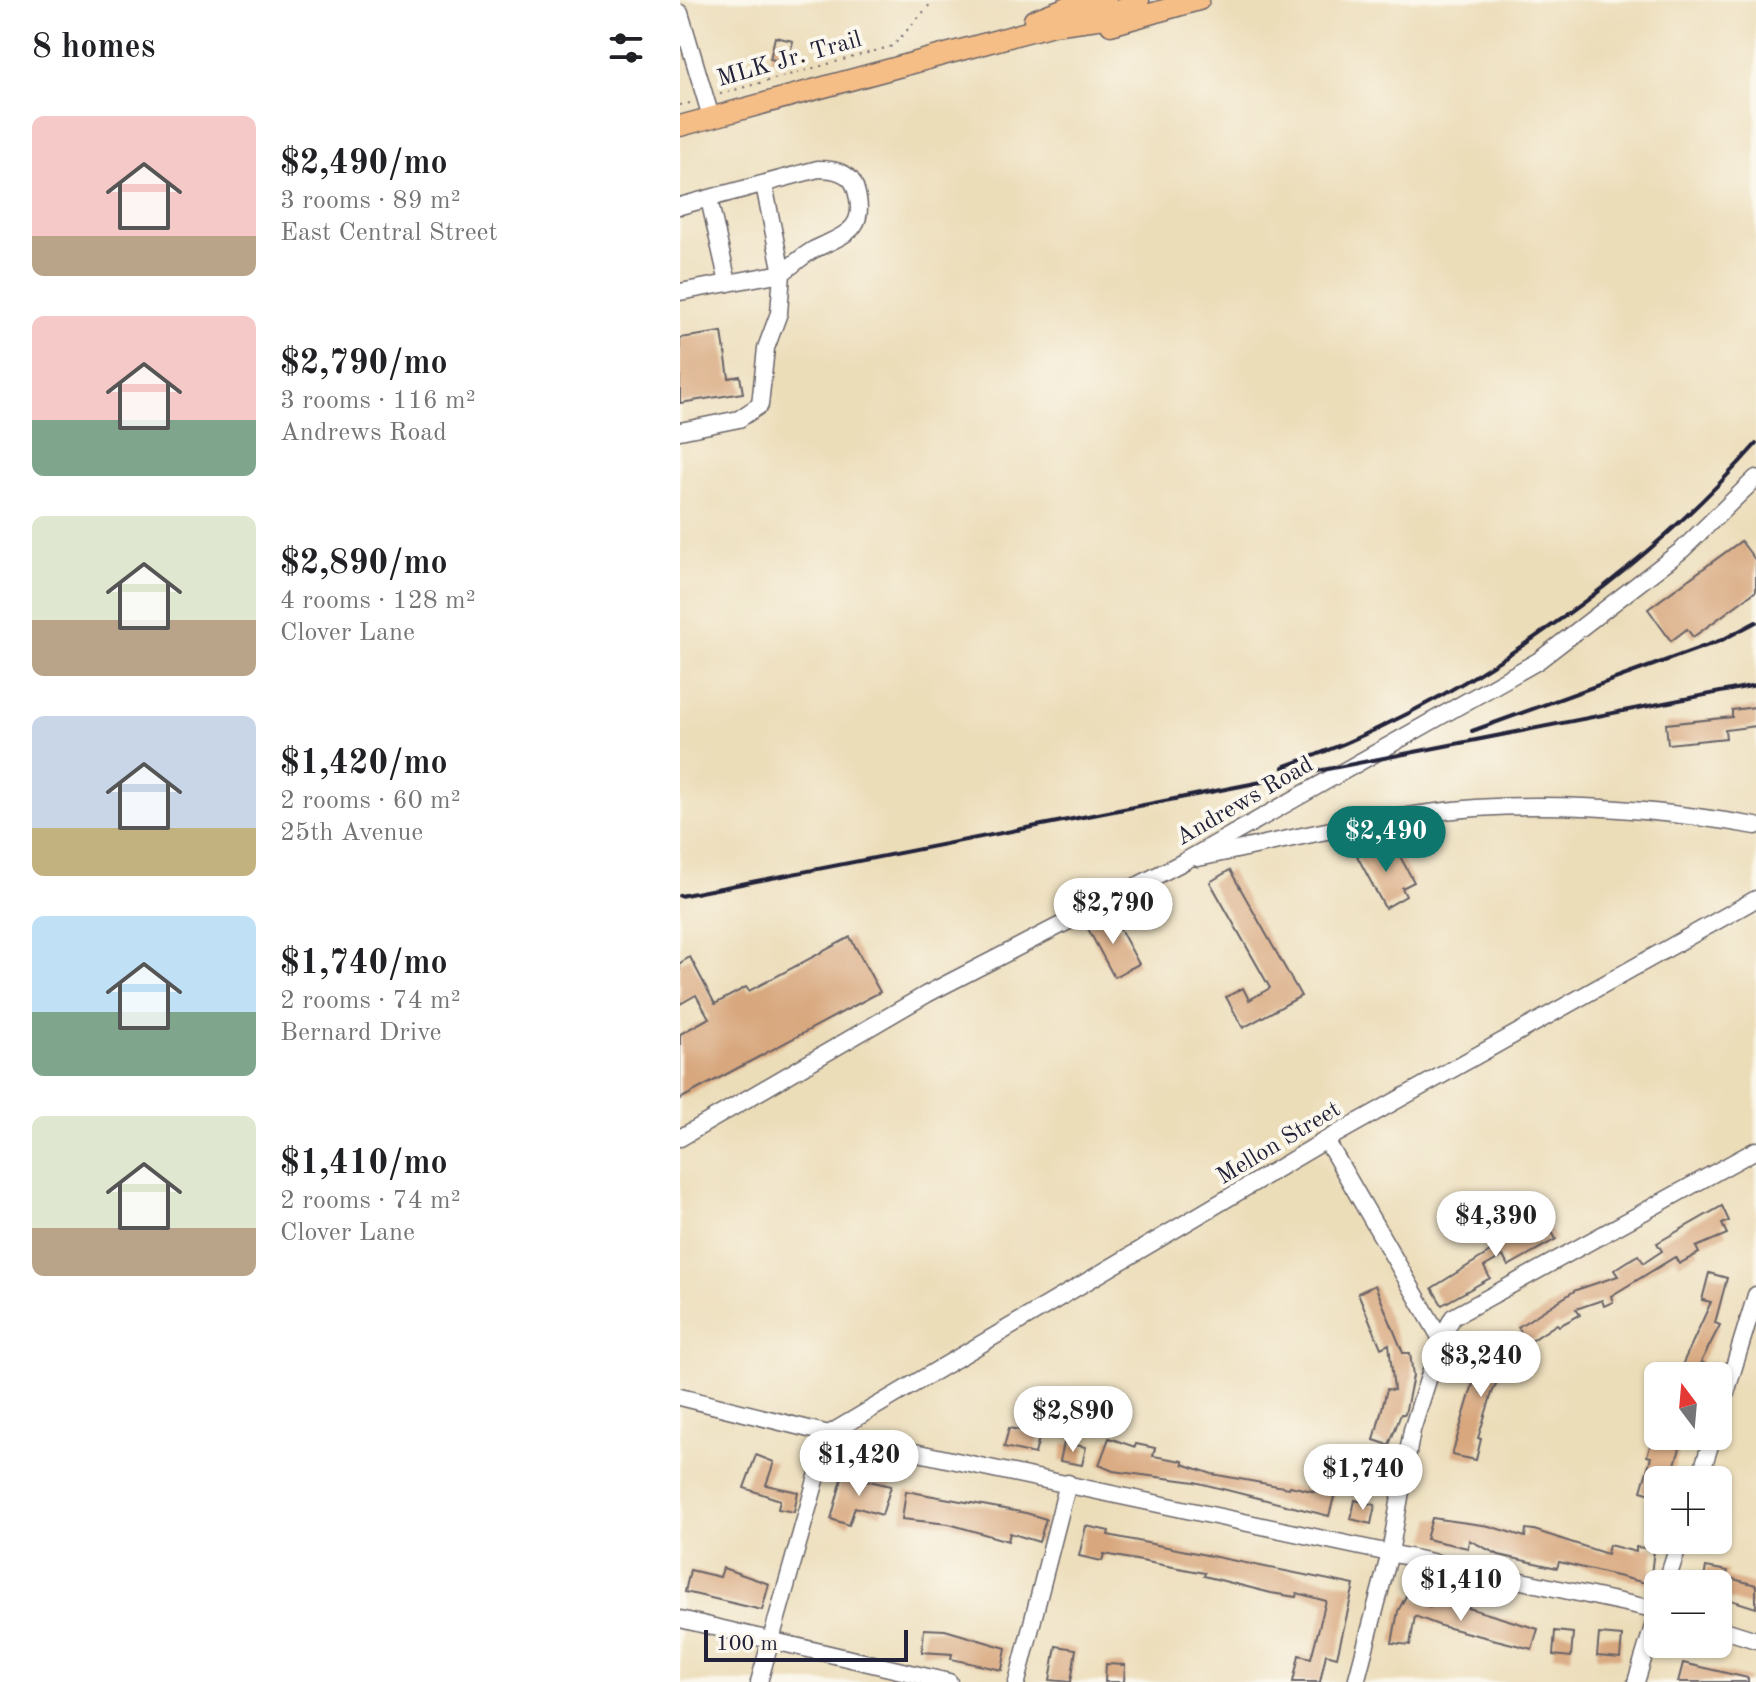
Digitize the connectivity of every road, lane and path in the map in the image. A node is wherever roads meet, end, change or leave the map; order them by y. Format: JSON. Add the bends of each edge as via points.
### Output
{"nodes":[{"id":1,"x":934,"y":0,"type":"edge"},
{"id":2,"x":1086,"y":0,"type":"edge"},
{"id":3,"x":1106,"y":0,"type":"edge"},
{"id":4,"x":1139,"y":0,"type":"edge"},
{"id":5,"x":1199,"y":0,"type":"edge"},
{"id":6,"x":680,"y":13,"type":"edge"},
{"id":7,"x":1053,"y":25,"type":"junction"},
{"id":8,"x":1025,"y":33,"type":"junction"},
{"id":9,"x":1001,"y":40,"type":"junction"},
{"id":10,"x":680,"y":105,"type":"edge"},
{"id":11,"x":708,"y":108,"type":"junction"},
{"id":12,"x":680,"y":126,"type":"edge"},
{"id":13,"x":764,"y":185,"type":"junction"},
{"id":14,"x":709,"y":199,"type":"junction"},
{"id":15,"x":680,"y":206,"type":"edge"},
{"id":16,"x":782,"y":273,"type":"junction"},
{"id":17,"x":728,"y":283,"type":"junction"},
{"id":18,"x":680,"y":292,"type":"edge"},
{"id":19,"x":680,"y":431,"type":"edge"},
{"id":20,"x":1755,"y":480,"type":"edge"},
{"id":21,"x":1756,"y":826,"type":"edge"},
{"id":22,"x":1185,"y":861,"type":"junction"},
{"id":23,"x":1756,"y":899,"type":"edge"},
{"id":24,"x":680,"y":1138,"type":"edge"},
{"id":25,"x":1326,"y":1140,"type":"junction"},
{"id":26,"x":1756,"y":1150,"type":"edge"},
{"id":27,"x":1756,"y":1295,"type":"edge"},
{"id":28,"x":1441,"y":1339,"type":"junction"},
{"id":29,"x":1732,"y":1373,"type":"edge"},
{"id":30,"x":680,"y":1397,"type":"edge"},
{"id":31,"x":829,"y":1434,"type":"junction"},
{"id":32,"x":1068,"y":1483,"type":"junction"},
{"id":33,"x":1390,"y":1553,"type":"junction"},
{"id":34,"x":1644,"y":1607,"type":"edge"},
{"id":35,"x":680,"y":1619,"type":"edge"},
{"id":36,"x":1732,"y":1632,"type":"edge"},
{"id":37,"x":772,"y":1639,"type":"junction"},
{"id":38,"x":1756,"y":1640,"type":"edge"},
{"id":39,"x":1644,"y":1656,"type":"edge"},
{"id":40,"x":759,"y":1682,"type":"edge"},
{"id":41,"x":949,"y":1682,"type":"edge"},
{"id":42,"x":1017,"y":1682,"type":"edge"},
{"id":43,"x":1356,"y":1682,"type":"edge"},
{"id":44,"x":1636,"y":1682,"type":"edge"}],
"edges":[{"from":1,"to":11,"type":"path","name":"MLK Jr. Trail","via":[[893,46]]},
{"from":2,"to":9,"type":"main road","via":[[1039,17]]},
{"from":3,"to":7,"type":"main road"},
{"from":4,"to":7,"type":"main road","via":[[1105,18]]},
{"from":5,"to":8,"type":"main road","via":[[1076,35]]},
{"from":6,"to":11,"type":"street"},
{"from":7,"to":8,"type":"main road"},
{"from":8,"to":9,"type":"main road"},
{"from":9,"to":11,"type":"main road"},
{"from":10,"to":11,"type":"path","name":"MLK Jr. Trail"},
{"from":11,"to":12,"type":"main road"},
{"from":13,"to":14,"type":"street"},
{"from":13,"to":16,"type":"street"},
{"from":13,"to":16,"type":"street","via":[[835,169],[853,181],[859,201],[857,224],[845,236]]},
{"from":14,"to":15,"type":"street"},
{"from":14,"to":17,"type":"street"},
{"from":16,"to":17,"type":"street"},
{"from":16,"to":19,"type":"street","via":[[760,405],[739,419]]},
{"from":17,"to":18,"type":"street"},
{"from":20,"to":22,"type":"street","name":"Andrews Road","via":[[1682,550],[1538,661]]},
{"from":21,"to":22,"type":"street","via":[[1665,811],[1581,805],[1474,808]]},
{"from":22,"to":24,"type":"street","name":"Andrews Road","via":[[927,994]]},
{"from":23,"to":25,"type":"street","name":"Mellon Street"},
{"from":25,"to":28,"type":"street"},
{"from":25,"to":31,"type":"street","name":"Mellon Street"},
{"from":26,"to":28,"type":"street","via":[[1453,1317]]},
{"from":27,"to":29,"type":"street"},
{"from":28,"to":33,"type":"street","via":[[1412,1430]]},
{"from":30,"to":31,"type":"street"},
{"from":31,"to":32,"type":"street"},
{"from":31,"to":37,"type":"street"},
{"from":32,"to":33,"type":"street"},
{"from":32,"to":42,"type":"street"},
{"from":33,"to":34,"type":"street"},
{"from":33,"to":43,"type":"street"},
{"from":35,"to":37,"type":"street"},
{"from":36,"to":38,"type":"street"},
{"from":37,"to":40,"type":"street"},
{"from":37,"to":41,"type":"street"},
{"from":39,"to":44,"type":"street"}]}
